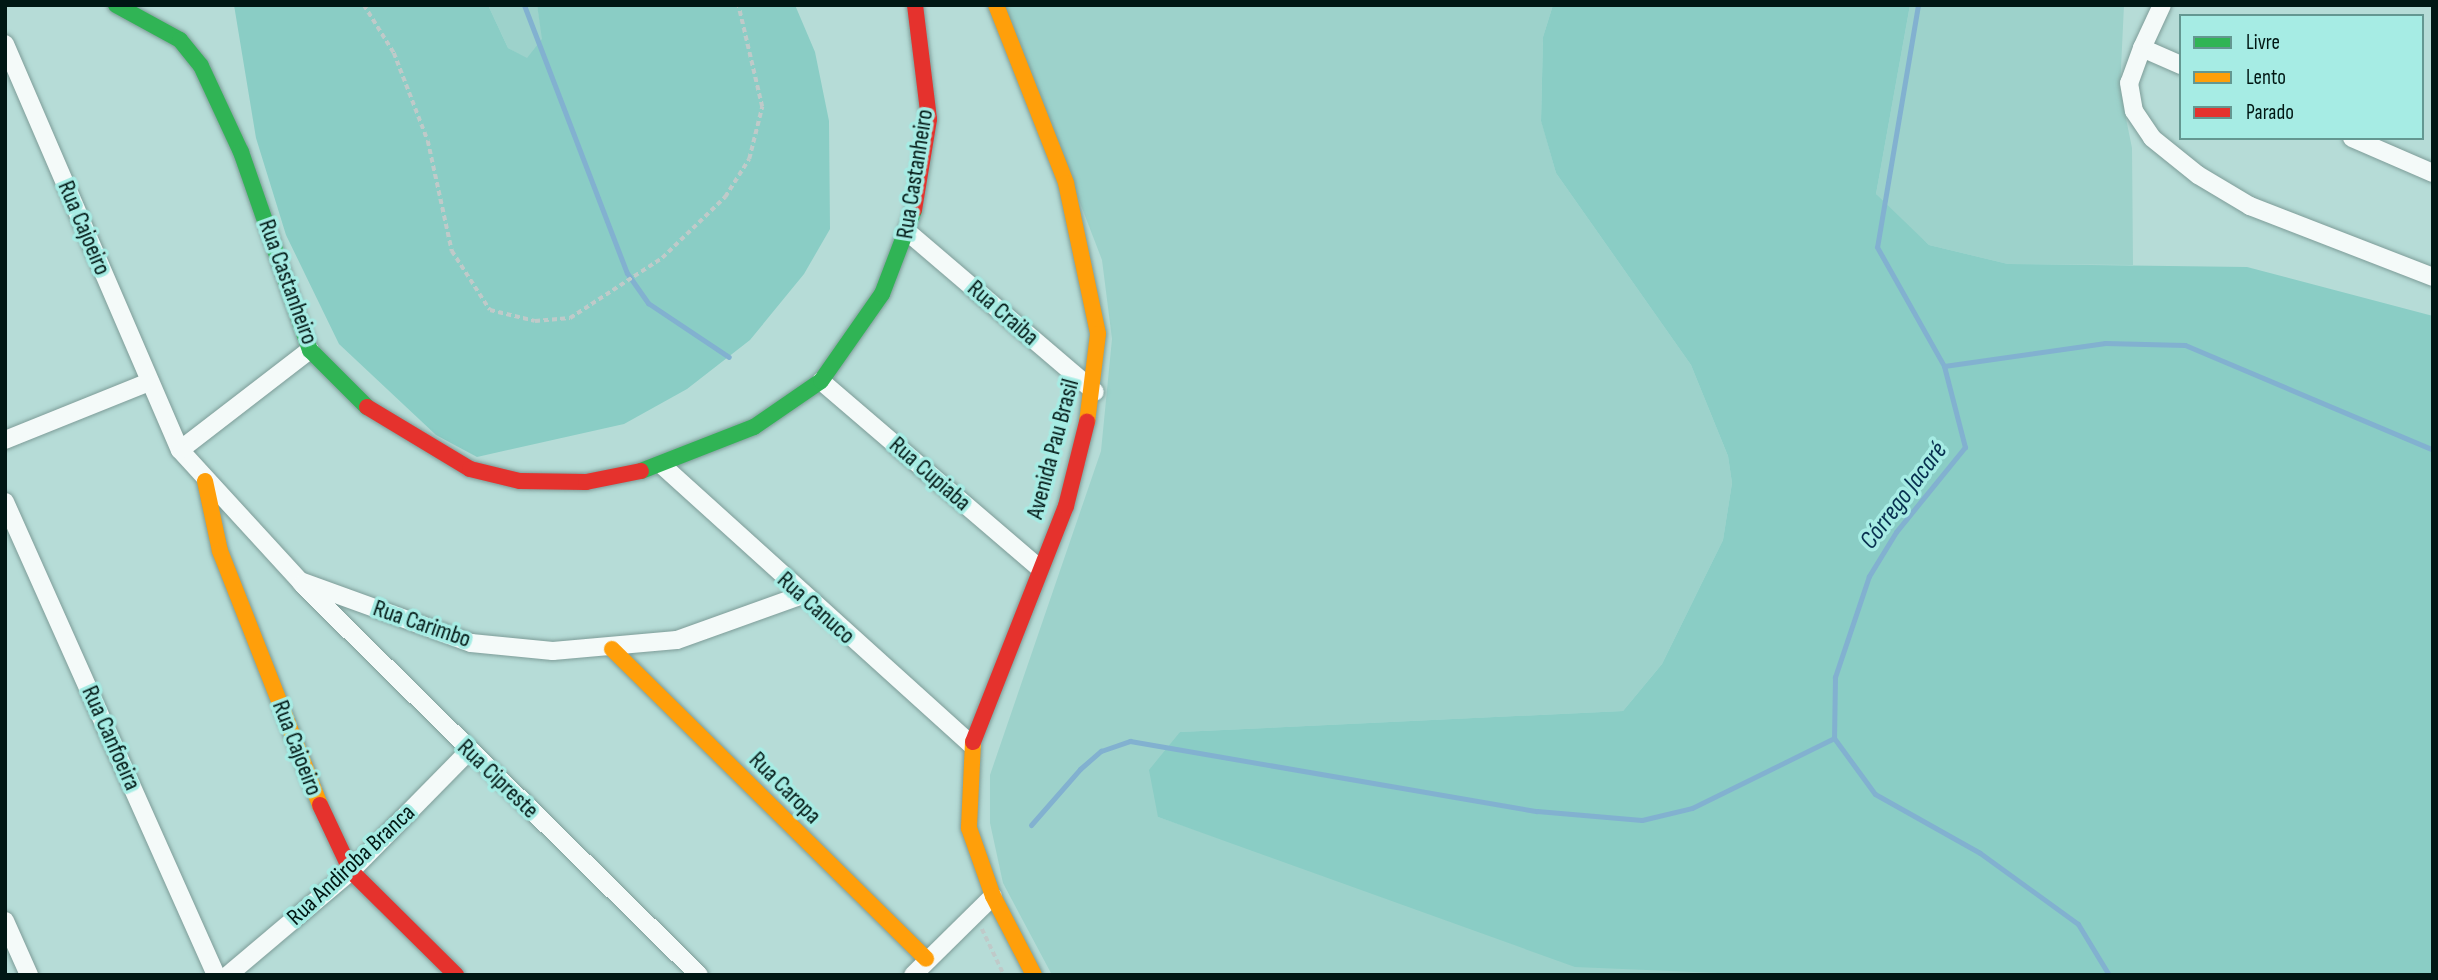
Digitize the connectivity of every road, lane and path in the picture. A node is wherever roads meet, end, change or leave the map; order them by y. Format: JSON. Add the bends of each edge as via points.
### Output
{"nodes":[{"id":1,"x":116,"y":5,"type":"edge"},
{"id":2,"x":364,"y":5,"type":"edge"},
{"id":3,"x":738,"y":5,"type":"edge"},
{"id":4,"x":915,"y":5,"type":"edge"},
{"id":5,"x":996,"y":5,"type":"edge"},
{"id":6,"x":2162,"y":5,"type":"edge"},
{"id":7,"x":5,"y":44,"type":"edge"},
{"id":8,"x":2142,"y":48,"type":"junction"},
{"id":9,"x":2179,"y":64,"type":"edge"},
{"id":10,"x":2357,"y":140,"type":"edge"},
{"id":11,"x":2433,"y":173,"type":"edge"},
{"id":12,"x":910,"y":234,"type":"junction"},
{"id":13,"x":2433,"y":276,"type":"edge"},
{"id":14,"x":310,"y":350,"type":"junction"},
{"id":15,"x":821,"y":381,"type":"junction"},
{"id":16,"x":149,"y":382,"type":"junction"},
{"id":17,"x":1095,"y":393,"type":"junction"},
{"id":18,"x":5,"y":440,"type":"edge"},
{"id":19,"x":180,"y":450,"type":"junction"},
{"id":20,"x":664,"y":467,"type":"junction"},
{"id":21,"x":205,"y":481,"type":"junction"},
{"id":22,"x":5,"y":502,"type":"edge"},
{"id":23,"x":1039,"y":568,"type":"junction"},
{"id":24,"x":300,"y":581,"type":"junction"},
{"id":25,"x":800,"y":596,"type":"junction"},
{"id":26,"x":612,"y":649,"type":"junction"},
{"id":27,"x":972,"y":745,"type":"junction"},
{"id":28,"x":469,"y":751,"type":"junction"},
{"id":29,"x":351,"y":871,"type":"junction"},
{"id":30,"x":993,"y":896,"type":"junction"},
{"id":31,"x":974,"y":913,"type":"junction"},
{"id":32,"x":5,"y":921,"type":"edge"},
{"id":33,"x":926,"y":960,"type":"junction"},
{"id":34,"x":29,"y":975,"type":"edge"},
{"id":35,"x":216,"y":975,"type":"edge"},
{"id":36,"x":228,"y":975,"type":"edge"},
{"id":37,"x":456,"y":975,"type":"edge"},
{"id":38,"x":699,"y":975,"type":"edge"},
{"id":39,"x":913,"y":975,"type":"edge"},
{"id":40,"x":1004,"y":975,"type":"edge"},
{"id":41,"x":1034,"y":975,"type":"edge"}],
"edges":[{"from":1,"to":14,"type":"street","name":"Rua Castanheiro","via":[[180,40],[201,66],[241,152]]},
{"from":2,"to":3,"type":"path","via":[[394,53],[428,141],[452,251],[490,310],[535,321],[570,318],[634,276],[725,197],[749,159],[762,107]]},
{"from":4,"to":12,"type":"street","name":"Rua Castanheiro","via":[[929,119]]},
{"from":5,"to":17,"type":"street","name":"Avenida Pau Brasil","via":[[1066,183],[1098,334]]},
{"from":6,"to":8,"type":"street"},
{"from":7,"to":16,"type":"street","name":"Rua Cajoeiro"},
{"from":8,"to":9,"type":"street"},
{"from":8,"to":13,"type":"street","via":[[2129,83],[2134,111],[2152,138],[2198,175],[2250,206]]},
{"from":10,"to":11,"type":"street"},
{"from":12,"to":15,"type":"street","name":"Rua Castanheiro","via":[[882,294]]},
{"from":12,"to":17,"type":"street","name":"Rua Craiba"},
{"from":14,"to":19,"type":"street"},
{"from":14,"to":20,"type":"street","name":"Rua Castanheiro","via":[[378,417],[470,469],[520,481],[586,482]]},
{"from":15,"to":20,"type":"street","name":"Rua Castanheiro","via":[[754,427]]},
{"from":15,"to":23,"type":"street","name":"Rua Cupiaba"},
{"from":16,"to":18,"type":"street"},
{"from":16,"to":19,"type":"street","name":"Rua Cajoeiro"},
{"from":17,"to":23,"type":"street","name":"Avenida Pau Brasil","via":[[1066,506]]},
{"from":19,"to":21,"type":"street","name":"Rua Carimbo"},
{"from":20,"to":25,"type":"street","name":"Rua Canuco"},
{"from":21,"to":24,"type":"street","name":"Rua Carimbo"},
{"from":21,"to":29,"type":"street","name":"Rua Cajoeiro","via":[[220,551]]},
{"from":22,"to":35,"type":"street","name":"Rua Canfoeira"},
{"from":23,"to":27,"type":"street","name":"Avenida Pau Brasil"},
{"from":24,"to":26,"type":"street","name":"Rua Carimbo","via":[[471,643]]},
{"from":24,"to":28,"type":"street","name":"Rua Cipreste"},
{"from":25,"to":26,"type":"street","name":"Rua Carimbo","via":[[677,640]]},
{"from":25,"to":27,"type":"street","name":"Rua Canuco"},
{"from":26,"to":33,"type":"street","name":"Rua Caropa"},
{"from":27,"to":30,"type":"street","name":"Avenida Pau Brasil","via":[[970,828]]},
{"from":28,"to":29,"type":"street","name":"Rua Andiroba Branca"},
{"from":28,"to":38,"type":"street","name":"Rua Cipreste"},
{"from":29,"to":36,"type":"street","name":"Rua Andiroba Branca"},
{"from":29,"to":37,"type":"street","name":"Rua Cajoeiro"},
{"from":30,"to":31,"type":"street"},
{"from":30,"to":41,"type":"street","name":"Avenida Pau Brasil"},
{"from":31,"to":33,"type":"street"},
{"from":31,"to":40,"type":"path"},
{"from":32,"to":34,"type":"street"},
{"from":33,"to":39,"type":"street"}]}
